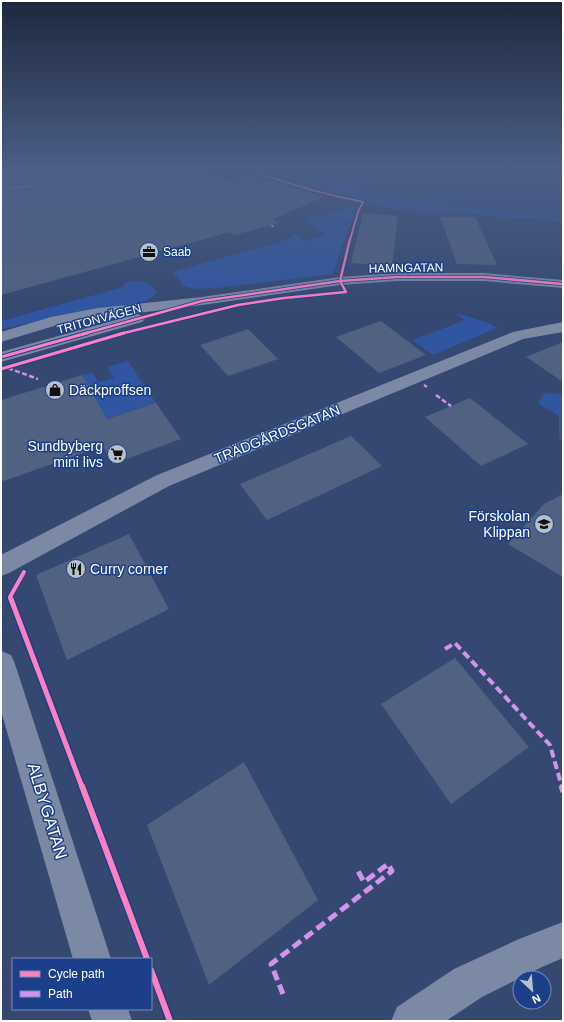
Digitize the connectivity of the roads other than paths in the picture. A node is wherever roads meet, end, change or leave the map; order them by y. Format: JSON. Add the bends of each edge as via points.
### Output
{"nodes":[{"id":1,"x":563,"y":284,"type":"edge"},
{"id":2,"x":202,"y":301,"type":"junction"},
{"id":3,"x":563,"y":327,"type":"edge"},
{"id":4,"x":1,"y":337,"type":"edge"},
{"id":5,"x":1,"y":357,"type":"edge"},
{"id":6,"x":1,"y":566,"type":"edge"},
{"id":7,"x":1,"y":664,"type":"edge"},
{"id":8,"x":563,"y":940,"type":"edge"},
{"id":9,"x":92,"y":958,"type":"edge"},
{"id":10,"x":108,"y":1010,"type":"edge"},
{"id":11,"x":112,"y":1021,"type":"edge"},
{"id":12,"x":411,"y":1021,"type":"edge"}],
"edges":[{"from":1,"to":2,"type":"street","name":"HAMNGATAN","via":[[484,277],[397,277],[340,281]]},
{"from":2,"to":4,"type":"street","name":"TRITONVÄGEN","via":[[98,313],[52,322]]},
{"from":2,"to":5,"type":"street","name":"TRITONVÄGEN"},
{"from":3,"to":6,"type":"street","name":"TRÄDGÅRDSGATAN","via":[[519,335],[177,475]]},
{"from":7,"to":9,"type":"street","name":"ALBYGATAN"},
{"from":8,"to":12,"type":"street","via":[[468,983]]},
{"from":10,"to":11,"type":"street"}]}
